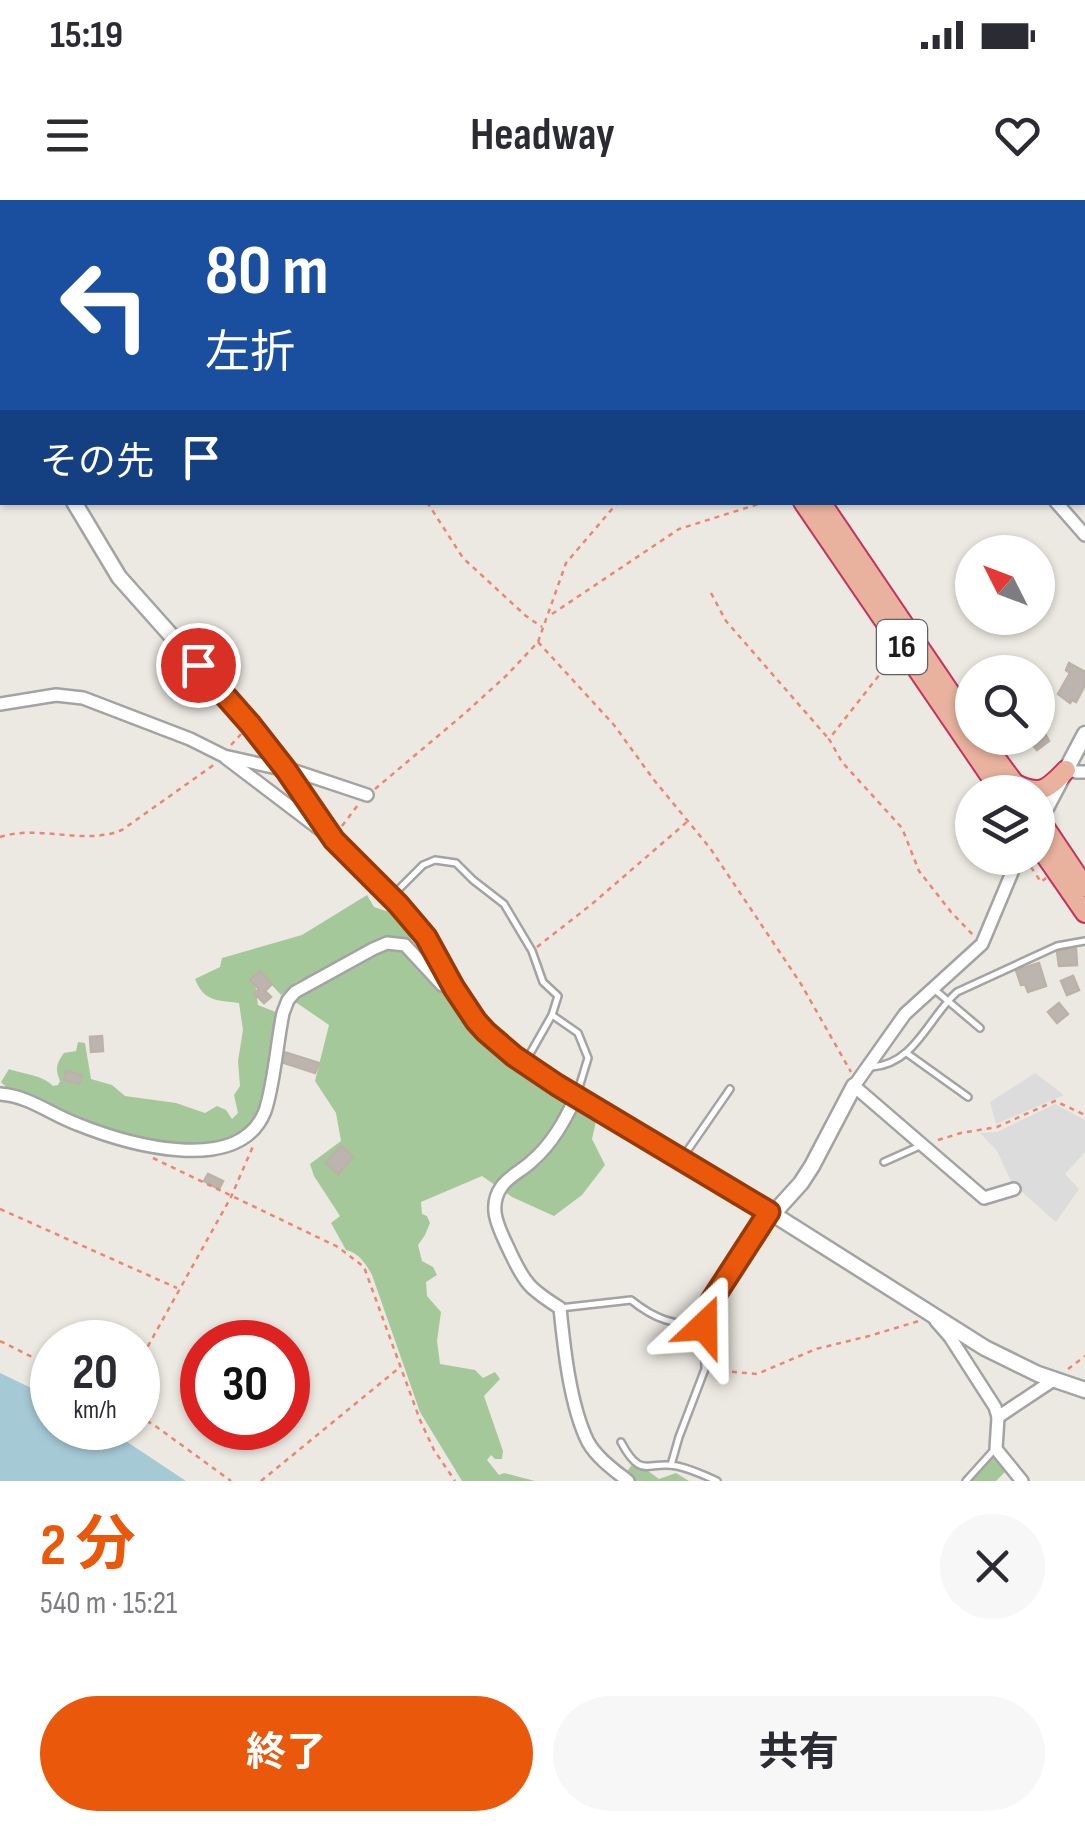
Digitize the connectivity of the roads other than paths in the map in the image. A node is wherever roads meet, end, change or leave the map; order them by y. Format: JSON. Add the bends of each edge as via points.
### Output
{"nodes":[{"id":1,"x":76,"y":505,"type":"edge"},
{"id":2,"x":805,"y":505,"type":"edge"},
{"id":3,"x":824,"y":505,"type":"edge"},
{"id":4,"x":1059,"y":505,"type":"edge"},
{"id":5,"x":1085,"y":536,"type":"edge"},
{"id":6,"x":955,"y":700,"type":"edge"},
{"id":7,"x":0,"y":704,"type":"edge"},
{"id":8,"x":1085,"y":734,"type":"edge"},
{"id":9,"x":224,"y":756,"type":"junction"},
{"id":10,"x":284,"y":768,"type":"junction"},
{"id":11,"x":1073,"y":770,"type":"edge"},
{"id":12,"x":1001,"y":775,"type":"edge"},
{"id":13,"x":367,"y":795,"type":"road end"},
{"id":14,"x":1055,"y":800,"type":"edge"},
{"id":15,"x":334,"y":840,"type":"junction"},
{"id":16,"x":1055,"y":841,"type":"edge"},
{"id":17,"x":1055,"y":870,"type":"edge"},
{"id":18,"x":1011,"y":875,"type":"edge"},
{"id":19,"x":1085,"y":887,"type":"edge"},
{"id":20,"x":391,"y":897,"type":"junction"},
{"id":21,"x":1085,"y":913,"type":"edge"},
{"id":22,"x":1085,"y":941,"type":"edge"},
{"id":23,"x":453,"y":986,"type":"junction"},
{"id":24,"x":933,"y":988,"type":"junction"},
{"id":25,"x":948,"y":1000,"type":"junction"},
{"id":26,"x":552,"y":1015,"type":"junction"},
{"id":27,"x":980,"y":1028,"type":"dead end"},
{"id":28,"x":908,"y":1054,"type":"junction"},
{"id":29,"x":524,"y":1063,"type":"junction"},
{"id":30,"x":860,"y":1078,"type":"junction"},
{"id":31,"x":730,"y":1089,"type":"dead end"},
{"id":32,"x":0,"y":1094,"type":"edge"},
{"id":33,"x":576,"y":1097,"type":"junction"},
{"id":34,"x":968,"y":1098,"type":"dead end"},
{"id":35,"x":922,"y":1145,"type":"junction"},
{"id":36,"x":681,"y":1159,"type":"junction"},
{"id":37,"x":884,"y":1162,"type":"dead end"},
{"id":38,"x":1014,"y":1189,"type":"dead end"},
{"id":39,"x":771,"y":1213,"type":"junction"},
{"id":40,"x":560,"y":1308,"type":"junction"},
{"id":41,"x":930,"y":1314,"type":"junction"},
{"id":42,"x":704,"y":1326,"type":"junction"},
{"id":43,"x":1056,"y":1380,"type":"junction"},
{"id":44,"x":1085,"y":1390,"type":"edge"},
{"id":45,"x":998,"y":1417,"type":"junction"},
{"id":46,"x":621,"y":1442,"type":"dead end"},
{"id":47,"x":996,"y":1449,"type":"junction"},
{"id":48,"x":671,"y":1465,"type":"junction"},
{"id":49,"x":628,"y":1481,"type":"edge"},
{"id":50,"x":717,"y":1481,"type":"edge"},
{"id":51,"x":966,"y":1481,"type":"edge"},
{"id":52,"x":1022,"y":1481,"type":"edge"}],
"edges":[{"from":1,"to":10,"type":"street","via":[[118,577]]},
{"from":2,"to":12,"type":"highway","number":"16"},
{"from":3,"to":6,"type":"highway","number":"16"},
{"from":4,"to":5,"type":"street"},
{"from":7,"to":9,"type":"street","via":[[83,698]]},
{"from":8,"to":11,"type":"street"},
{"from":9,"to":10,"type":"street"},
{"from":9,"to":15,"type":"street"},
{"from":10,"to":13,"type":"street"},
{"from":10,"to":15,"type":"street"},
{"from":11,"to":14,"type":"street"},
{"from":15,"to":20,"type":"street"},
{"from":16,"to":19,"type":"highway"},
{"from":17,"to":21,"type":"highway"},
{"from":18,"to":24,"type":"street","via":[[982,944]]},
{"from":20,"to":23,"type":"street","via":[[426,937]]},
{"from":20,"to":26,"type":"lane","via":[[423,866],[456,863],[504,904],[543,982],[558,996]]},
{"from":22,"to":25,"type":"lane","via":[[1057,946]]},
{"from":23,"to":29,"type":"street","via":[[486,1032]]},
{"from":23,"to":32,"type":"street","via":[[442,985],[398,943],[373,949],[295,992],[259,1122],[220,1148],[142,1146]]},
{"from":24,"to":25,"type":"lane"},
{"from":24,"to":30,"type":"street"},
{"from":25,"to":27,"type":"lane"},
{"from":25,"to":28,"type":"lane"},
{"from":26,"to":29,"type":"lane"},
{"from":26,"to":33,"type":"lane","via":[[578,1033],[588,1058]]},
{"from":28,"to":30,"type":"lane"},
{"from":28,"to":34,"type":"lane"},
{"from":29,"to":33,"type":"street"},
{"from":30,"to":35,"type":"street"},
{"from":30,"to":39,"type":"street","via":[[806,1174]]},
{"from":31,"to":36,"type":"lane"},
{"from":33,"to":36,"type":"street"},
{"from":33,"to":40,"type":"street","via":[[553,1139],[502,1185],[494,1202],[495,1220],[524,1280]]},
{"from":35,"to":37,"type":"lane"},
{"from":35,"to":38,"type":"street","via":[[984,1198]]},
{"from":36,"to":39,"type":"street"},
{"from":39,"to":41,"type":"street"},
{"from":39,"to":42,"type":"street","via":[[707,1308]]},
{"from":40,"to":42,"type":"lane","via":[[631,1300],[655,1317]]},
{"from":40,"to":49,"type":"street","via":[[565,1358],[588,1442]]},
{"from":41,"to":43,"type":"street"},
{"from":41,"to":45,"type":"street"},
{"from":42,"to":48,"type":"lane","via":[[706,1370]]},
{"from":43,"to":44,"type":"street"},
{"from":43,"to":45,"type":"street"},
{"from":45,"to":47,"type":"street"},
{"from":46,"to":48,"type":"lane","via":[[645,1468]]},
{"from":47,"to":51,"type":"lane"},
{"from":47,"to":52,"type":"street"},
{"from":48,"to":50,"type":"lane"}]}
